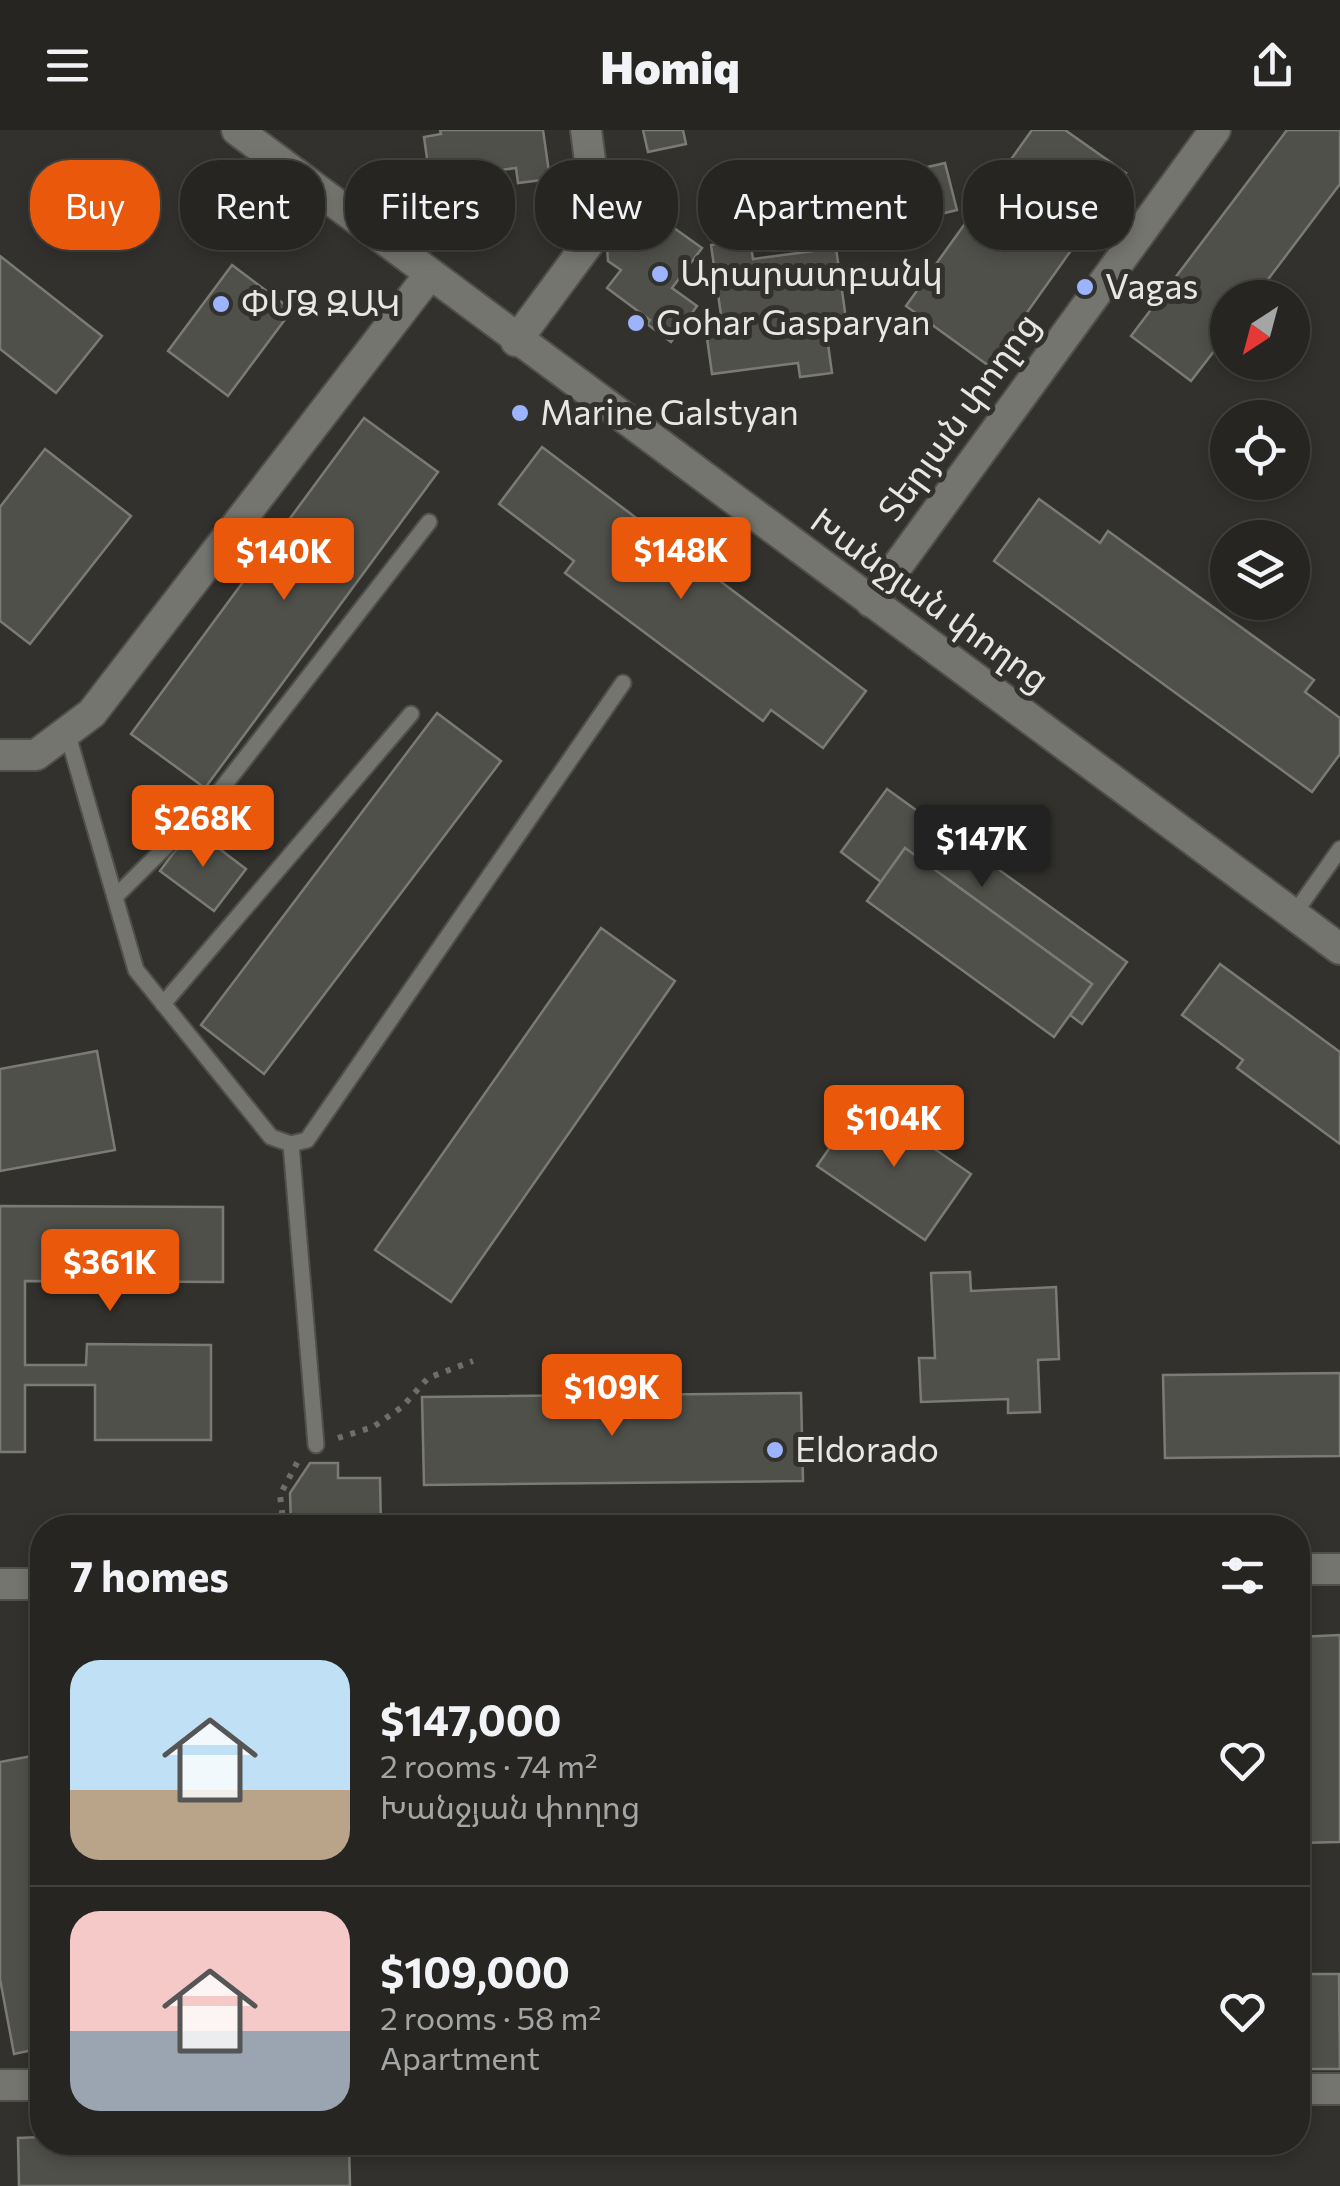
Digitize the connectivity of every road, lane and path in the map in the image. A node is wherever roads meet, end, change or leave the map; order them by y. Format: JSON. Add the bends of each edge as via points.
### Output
{"nodes":[{"id":1,"x":236,"y":130,"type":"edge"},
{"id":2,"x":586,"y":130,"type":"edge"},
{"id":3,"x":1215,"y":130,"type":"edge"},
{"id":4,"x":430,"y":274,"type":"junction"},
{"id":5,"x":516,"y":340,"type":"junction"},
{"id":6,"x":430,"y":522,"type":"dead end"},
{"id":7,"x":870,"y":602,"type":"junction"},
{"id":8,"x":623,"y":683,"type":"dead end"},
{"id":9,"x":411,"y":714,"type":"dead end"},
{"id":10,"x":67,"y":732,"type":"junction"},
{"id":11,"x":0,"y":756,"type":"edge"},
{"id":12,"x":1340,"y":849,"type":"edge"},
{"id":13,"x":115,"y":897,"type":"junction"},
{"id":14,"x":1294,"y":914,"type":"junction"},
{"id":15,"x":1340,"y":949,"type":"edge"},
{"id":16,"x":163,"y":1004,"type":"junction"},
{"id":17,"x":290,"y":1144,"type":"junction"},
{"id":18,"x":473,"y":1361,"type":"dead end"},
{"id":19,"x":316,"y":1444,"type":"junction"},
{"id":20,"x":282,"y":1515,"type":"edge"},
{"id":21,"x":1340,"y":1568,"type":"edge"},
{"id":22,"x":1310,"y":1569,"type":"edge"},
{"id":23,"x":0,"y":1584,"type":"edge"},
{"id":24,"x":30,"y":1584,"type":"edge"},
{"id":25,"x":0,"y":2085,"type":"edge"},
{"id":26,"x":30,"y":2085,"type":"edge"},
{"id":27,"x":1310,"y":2088,"type":"edge"},
{"id":28,"x":1340,"y":2088,"type":"edge"}],
"edges":[{"from":1,"to":4,"type":"street","name":"Խանջյան փողոց"},
{"from":2,"to":5,"type":"street","via":[[599,228]]},
{"from":3,"to":7,"type":"street","name":"Տերյան փողոց"},
{"from":4,"to":5,"type":"street","name":"Խանջյան փողոց"},
{"from":4,"to":10,"type":"street","via":[[92,713]]},
{"from":5,"to":7,"type":"street","name":"Խանջյան փողոց"},
{"from":6,"to":13,"type":"lane","via":[[212,801]]},
{"from":7,"to":14,"type":"street","name":"Խանջյան փողոց"},
{"from":8,"to":17,"type":"lane","via":[[307,1140]]},
{"from":9,"to":16,"type":"lane"},
{"from":10,"to":11,"type":"street","via":[[36,755]]},
{"from":10,"to":13,"type":"lane"},
{"from":12,"to":14,"type":"lane"},
{"from":13,"to":16,"type":"lane","via":[[136,970]]},
{"from":14,"to":15,"type":"street","name":"Խանջյան փողոց"},
{"from":16,"to":17,"type":"lane","via":[[271,1138]]},
{"from":17,"to":19,"type":"lane"},
{"from":18,"to":19,"type":"path","via":[[428,1378],[373,1427]]},
{"from":19,"to":20,"type":"path","via":[[291,1466],[280,1496]]},
{"from":21,"to":22,"type":"street"},
{"from":23,"to":24,"type":"street"},
{"from":25,"to":26,"type":"street"},
{"from":27,"to":28,"type":"street"}]}
